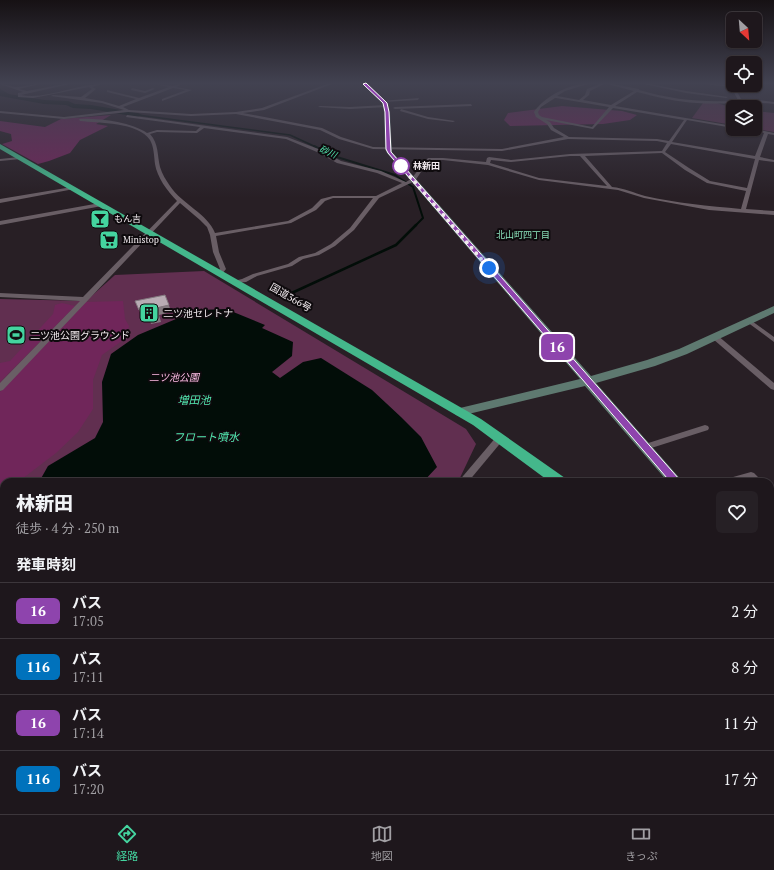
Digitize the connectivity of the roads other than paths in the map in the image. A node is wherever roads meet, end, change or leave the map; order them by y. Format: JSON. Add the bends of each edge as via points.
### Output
{"nodes":[{"id":1,"x":94,"y":122,"type":"edge"},
{"id":2,"x":172,"y":122,"type":"edge"},
{"id":3,"x":284,"y":122,"type":"edge"},
{"id":4,"x":388,"y":122,"type":"edge"},
{"id":5,"x":548,"y":122,"type":"edge"},
{"id":6,"x":563,"y":122,"type":"edge"},
{"id":7,"x":597,"y":122,"type":"edge"},
{"id":8,"x":684,"y":122,"type":"edge"},
{"id":9,"x":704,"y":122,"type":"edge"},
{"id":10,"x":726,"y":126,"type":"edge"},
{"id":11,"x":202,"y":127,"type":"junction"},
{"id":12,"x":762,"y":131,"type":"edge"},
{"id":13,"x":767,"y":132,"type":"junction"},
{"id":14,"x":147,"y":134,"type":"junction"},
{"id":15,"x":774,"y":134,"type":"edge"},
{"id":16,"x":568,"y":138,"type":"junction"},
{"id":17,"x":670,"y":142,"type":"junction"},
{"id":18,"x":0,"y":146,"type":"edge"},
{"id":19,"x":388,"y":149,"type":"junction"},
{"id":20,"x":488,"y":149,"type":"junction"},
{"id":21,"x":663,"y":152,"type":"junction"},
{"id":22,"x":582,"y":155,"type":"junction"},
{"id":23,"x":19,"y":158,"type":"junction"},
{"id":24,"x":489,"y":158,"type":"junction"},
{"id":25,"x":757,"y":158,"type":"junction"},
{"id":26,"x":0,"y":160,"type":"edge"},
{"id":27,"x":774,"y":161,"type":"edge"},
{"id":28,"x":488,"y":164,"type":"junction"},
{"id":29,"x":409,"y":182,"type":"junction"},
{"id":30,"x":610,"y":187,"type":"junction"},
{"id":31,"x":72,"y":188,"type":"junction"},
{"id":32,"x":748,"y":190,"type":"junction"},
{"id":33,"x":377,"y":197,"type":"junction"},
{"id":34,"x":0,"y":200,"type":"edge"},
{"id":35,"x":179,"y":200,"type":"junction"},
{"id":36,"x":100,"y":205,"type":"junction"},
{"id":37,"x":743,"y":211,"type":"junction"},
{"id":38,"x":774,"y":213,"type":"edge"},
{"id":39,"x":0,"y":223,"type":"edge"},
{"id":40,"x":148,"y":232,"type":"junction"},
{"id":41,"x":213,"y":235,"type":"junction"},
{"id":42,"x":220,"y":274,"type":"junction"},
{"id":43,"x":236,"y":282,"type":"junction"},
{"id":44,"x":0,"y":295,"type":"edge"},
{"id":45,"x":85,"y":299,"type":"junction"},
{"id":46,"x":774,"y":309,"type":"edge"},
{"id":47,"x":749,"y":321,"type":"junction"},
{"id":48,"x":715,"y":337,"type":"junction"},
{"id":49,"x":774,"y":340,"type":"edge"},
{"id":50,"x":587,"y":381,"type":"junction"},
{"id":51,"x":774,"y":387,"type":"edge"},
{"id":52,"x":0,"y":388,"type":"edge"},
{"id":53,"x":460,"y":412,"type":"junction"},
{"id":54,"x":705,"y":428,"type":"dead end"},
{"id":55,"x":500,"y":438,"type":"junction"},
{"id":56,"x":645,"y":447,"type":"junction"},
{"id":57,"x":465,"y":478,"type":"edge"},
{"id":58,"x":555,"y":478,"type":"edge"},
{"id":59,"x":672,"y":478,"type":"edge"},
{"id":60,"x":744,"y":478,"type":"edge"},
{"id":61,"x":753,"y":478,"type":"edge"}],
"edges":[{"from":1,"to":14,"type":"street","via":[[134,128]]},
{"from":2,"to":11,"type":"street"},
{"from":3,"to":19,"type":"street","via":[[321,129],[366,147]]},
{"from":4,"to":19,"type":"main road"},
{"from":5,"to":16,"type":"street","via":[[552,129]]},
{"from":6,"to":7,"type":"street","via":[[592,128]]},
{"from":8,"to":17,"type":"street"},
{"from":9,"to":10,"type":"street"},
{"from":11,"to":14,"type":"street","via":[[197,132],[157,131]]},
{"from":11,"to":29,"type":"street","via":[[287,138],[339,162]]},
{"from":12,"to":13,"type":"street"},
{"from":13,"to":15,"type":"street"},
{"from":13,"to":25,"type":"street"},
{"from":14,"to":35,"type":"street","via":[[153,142],[159,171]]},
{"from":16,"to":17,"type":"street"},
{"from":16,"to":20,"type":"street","via":[[502,150]]},
{"from":17,"to":21,"type":"street"},
{"from":17,"to":25,"type":"street"},
{"from":18,"to":23,"type":"highway","name":"国道366号"},
{"from":19,"to":20,"type":"street"},
{"from":19,"to":29,"type":"main road"},
{"from":20,"to":24,"type":"street"},
{"from":21,"to":22,"type":"street"},
{"from":21,"to":32,"type":"street","via":[[708,182]]},
{"from":22,"to":24,"type":"street","via":[[511,161]]},
{"from":22,"to":30,"type":"street"},
{"from":23,"to":26,"type":"street"},
{"from":23,"to":31,"type":"highway","name":"国道366号"},
{"from":24,"to":28,"type":"street"},
{"from":25,"to":27,"type":"street"},
{"from":25,"to":32,"type":"street"},
{"from":28,"to":29,"type":"street","via":[[428,159]]},
{"from":28,"to":30,"type":"street","via":[[546,180]]},
{"from":29,"to":33,"type":"street"},
{"from":29,"to":50,"type":"main road"},
{"from":30,"to":37,"type":"street","via":[[644,197]]},
{"from":31,"to":34,"type":"street"},
{"from":31,"to":36,"type":"highway","name":"国道366号"},
{"from":32,"to":37,"type":"street"},
{"from":33,"to":41,"type":"street","via":[[333,197],[323,200],[314,209],[289,222]]},
{"from":33,"to":43,"type":"street","via":[[352,228],[333,245],[290,265]]},
{"from":35,"to":40,"type":"street"},
{"from":35,"to":41,"type":"street","via":[[202,218]]},
{"from":36,"to":39,"type":"street"},
{"from":36,"to":40,"type":"highway","name":"国道366号"},
{"from":37,"to":38,"type":"street"},
{"from":40,"to":42,"type":"highway","name":"国道366号"},
{"from":40,"to":45,"type":"street"},
{"from":41,"to":42,"type":"street","via":[[215,249],[223,269]]},
{"from":42,"to":43,"type":"highway","name":"国道366号"},
{"from":43,"to":53,"type":"highway","name":"国道366号"},
{"from":44,"to":45,"type":"street"},
{"from":45,"to":52,"type":"street"},
{"from":46,"to":47,"type":"main road"},
{"from":47,"to":48,"type":"main road"},
{"from":47,"to":49,"type":"street"},
{"from":48,"to":50,"type":"main road","via":[[652,362]]},
{"from":48,"to":51,"type":"street"},
{"from":50,"to":53,"type":"main road"},
{"from":50,"to":56,"type":"main road"},
{"from":53,"to":55,"type":"highway","name":"国道366号"},
{"from":54,"to":56,"type":"street"},
{"from":55,"to":57,"type":"street"},
{"from":55,"to":58,"type":"highway","name":"国道366号"},
{"from":56,"to":59,"type":"main road"},
{"from":60,"to":61,"type":"street"}]}
